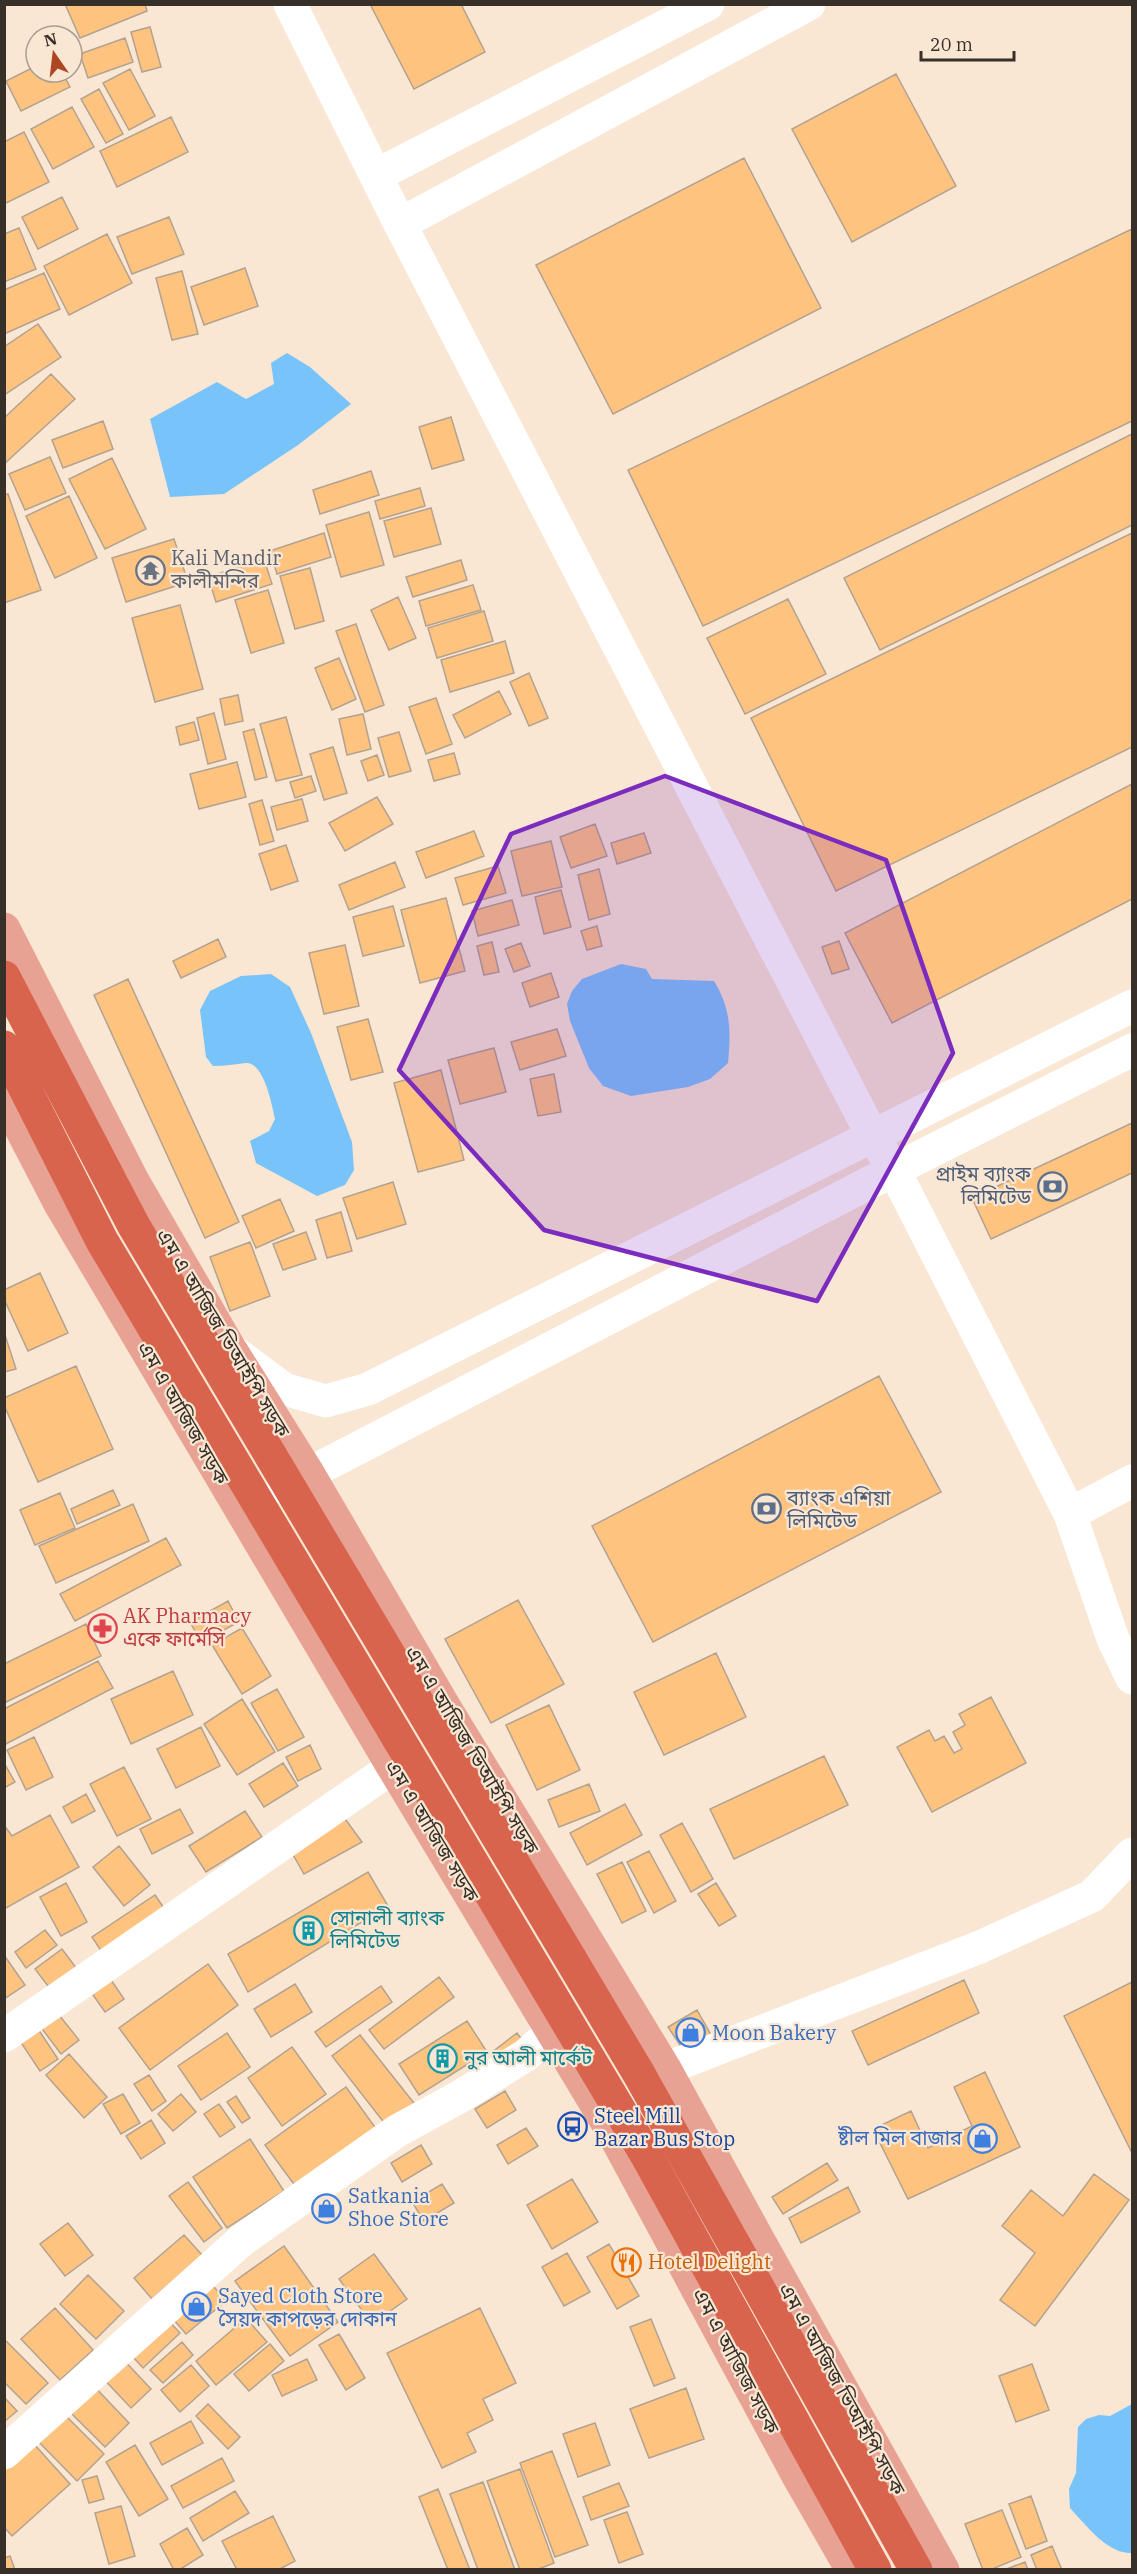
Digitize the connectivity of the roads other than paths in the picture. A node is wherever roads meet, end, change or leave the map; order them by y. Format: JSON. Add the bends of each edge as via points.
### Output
{"nodes":[{"id":1,"x":290,"y":4,"type":"edge"},
{"id":2,"x":708,"y":4,"type":"edge"},
{"id":3,"x":809,"y":4,"type":"edge"},
{"id":4,"x":377,"y":175,"type":"junction"},
{"id":5,"x":400,"y":224,"type":"junction"},
{"id":6,"x":4,"y":929,"type":"edge"},
{"id":7,"x":4,"y":977,"type":"edge"},
{"id":8,"x":1132,"y":1006,"type":"edge"},
{"id":9,"x":4,"y":1047,"type":"edge"},
{"id":10,"x":1132,"y":1050,"type":"edge"},
{"id":11,"x":4,"y":1096,"type":"edge"},
{"id":12,"x":873,"y":1137,"type":"junction"},
{"id":13,"x":894,"y":1170,"type":"junction"},
{"id":14,"x":229,"y":1347,"type":"junction"},
{"id":15,"x":308,"y":1473,"type":"junction"},
{"id":16,"x":1132,"y":1481,"type":"edge"},
{"id":17,"x":241,"y":1511,"type":"junction"},
{"id":18,"x":1070,"y":1514,"type":"junction"},
{"id":19,"x":1132,"y":1678,"type":"edge"},
{"id":20,"x":393,"y":1767,"type":"junction"},
{"id":21,"x":1132,"y":1854,"type":"edge"},
{"id":22,"x":553,"y":2031,"type":"junction"},
{"id":23,"x":4,"y":2036,"type":"edge"},
{"id":24,"x":665,"y":2069,"type":"junction"},
{"id":25,"x":4,"y":2453,"type":"edge"},
{"id":26,"x":852,"y":2570,"type":"edge"},
{"id":27,"x":875,"y":2570,"type":"edge"},
{"id":28,"x":915,"y":2570,"type":"edge"},
{"id":29,"x":943,"y":2570,"type":"edge"}],
"edges":[{"from":1,"to":4,"type":"street"},
{"from":2,"to":4,"type":"street"},
{"from":3,"to":5,"type":"street"},
{"from":4,"to":5,"type":"street"},
{"from":5,"to":12,"type":"street"},
{"from":6,"to":14,"type":"main road","name":"এম এ আজিজ ভিআইপি সড়ক","via":[[133,1181]]},
{"from":7,"to":28,"type":"highway","via":[[134,1226],[639,2074]]},
{"from":8,"to":12,"type":"street"},
{"from":9,"to":27,"type":"highway","via":[[102,1241],[641,2146]]},
{"from":10,"to":13,"type":"street"},
{"from":11,"to":17,"type":"main road","name":"এম এ আজিজ সড়ক","via":[[59,1202]]},
{"from":12,"to":13,"type":"street"},
{"from":12,"to":14,"type":"street","via":[[368,1389],[326,1401],[284,1389]]},
{"from":13,"to":15,"type":"street"},
{"from":13,"to":18,"type":"street"},
{"from":14,"to":15,"type":"main road","name":"এম এ আজিজ ভিআইপি সড়ক"},
{"from":15,"to":17,"type":"street"},
{"from":15,"to":24,"type":"main road","name":"এম এ আজিজ ভিআইপি সড়ক","via":[[444,1706]]},
{"from":16,"to":18,"type":"street"},
{"from":17,"to":20,"type":"main road","name":"এম এ আজিজ সড়ক"},
{"from":18,"to":19,"type":"street","via":[[1113,1639]]},
{"from":20,"to":22,"type":"main road","name":"এম এ আজিজ সড়ক"},
{"from":20,"to":23,"type":"street"},
{"from":21,"to":24,"type":"street","via":[[1092,1896],[980,1947]]},
{"from":22,"to":25,"type":"street","via":[[526,2055],[397,2132],[242,2240]]},
{"from":22,"to":26,"type":"main road","name":"এম এ আজিজ সড়ক","via":[[611,2129]]},
{"from":24,"to":29,"type":"main road","name":"এম এ আজিজ ভিআইপি সড়ক"}]}
